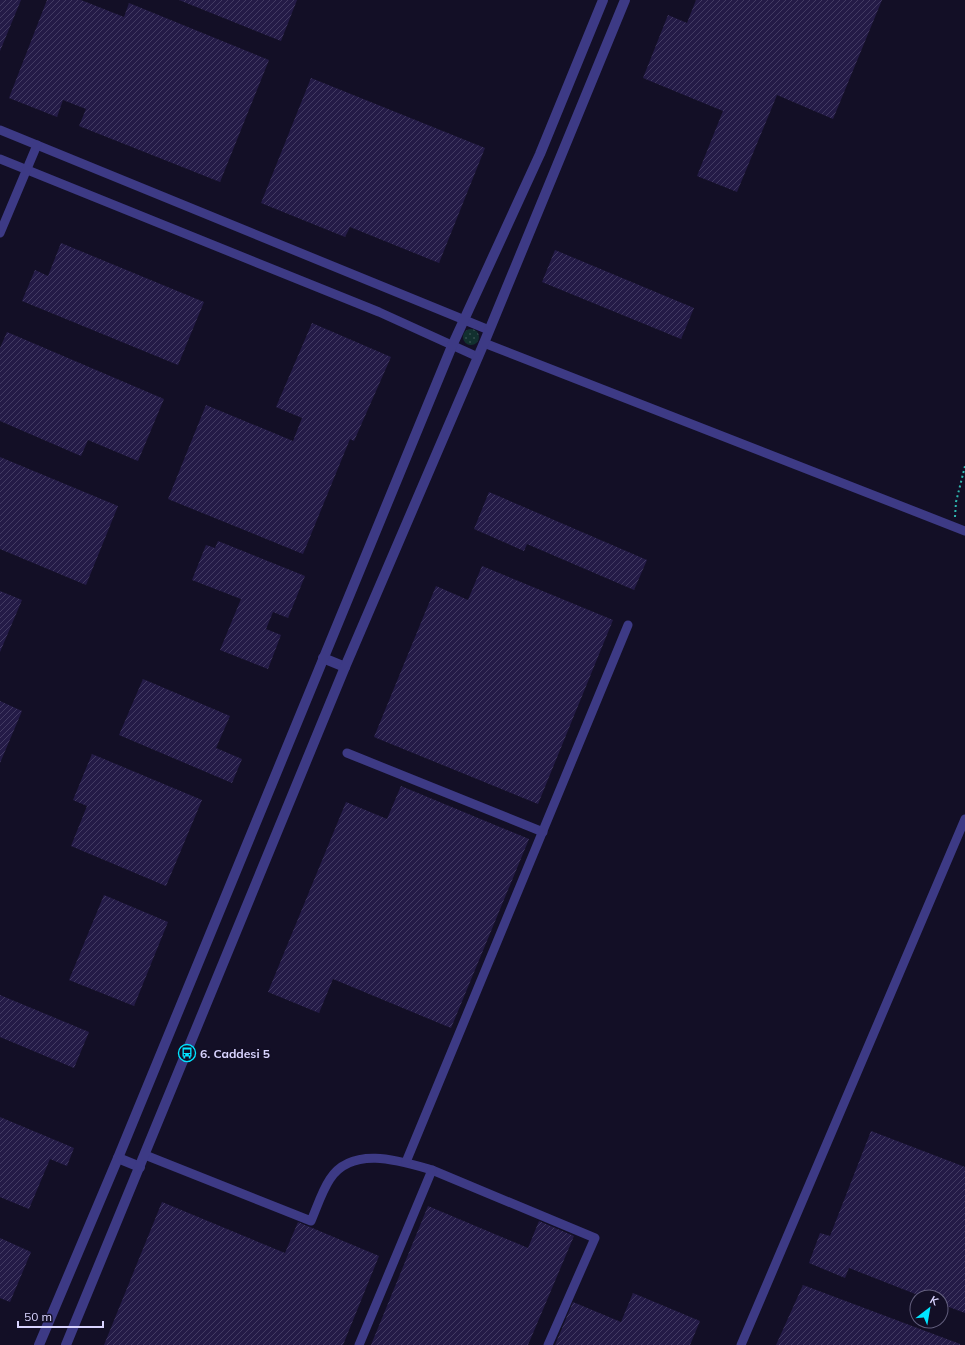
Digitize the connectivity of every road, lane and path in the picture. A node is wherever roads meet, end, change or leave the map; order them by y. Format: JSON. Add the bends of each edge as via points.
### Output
{"nodes":[{"id":1,"x":603,"y":0,"type":"edge"},
{"id":2,"x":625,"y":0,"type":"edge"},
{"id":3,"x":0,"y":130,"type":"edge"},
{"id":4,"x":36,"y":145,"type":"junction"},
{"id":5,"x":0,"y":159,"type":"edge"},
{"id":6,"x":26,"y":170,"type":"junction"},
{"id":7,"x":0,"y":233,"type":"edge"},
{"id":8,"x":464,"y":320,"type":"junction"},
{"id":9,"x":489,"y":330,"type":"junction"},
{"id":10,"x":484,"y":342,"type":"junction"},
{"id":11,"x":452,"y":346,"type":"junction"},
{"id":12,"x":478,"y":356,"type":"junction"},
{"id":13,"x":965,"y":466,"type":"edge"},
{"id":14,"x":954,"y":527,"type":"junction"},
{"id":15,"x":965,"y":531,"type":"edge"},
{"id":16,"x":628,"y":625,"type":"dead end"},
{"id":17,"x":323,"y":658,"type":"junction"},
{"id":18,"x":345,"y":667,"type":"junction"},
{"id":19,"x":347,"y":753,"type":"dead end"},
{"id":20,"x":965,"y":819,"type":"edge"},
{"id":21,"x":543,"y":832,"type":"junction"},
{"id":22,"x":145,"y":1155,"type":"junction"},
{"id":23,"x":118,"y":1158,"type":"junction"},
{"id":24,"x":406,"y":1162,"type":"junction"},
{"id":25,"x":140,"y":1167,"type":"junction"},
{"id":26,"x":432,"y":1170,"type":"junction"},
{"id":27,"x":39,"y":1345,"type":"edge"},
{"id":28,"x":66,"y":1345,"type":"edge"},
{"id":29,"x":359,"y":1345,"type":"edge"},
{"id":30,"x":548,"y":1345,"type":"edge"},
{"id":31,"x":741,"y":1345,"type":"edge"}],
"edges":[{"from":1,"to":8,"type":"street","via":[[540,154]]},
{"from":2,"to":9,"type":"street"},
{"from":3,"to":4,"type":"street"},
{"from":4,"to":6,"type":"street"},
{"from":4,"to":8,"type":"street"},
{"from":5,"to":6,"type":"street"},
{"from":6,"to":7,"type":"street"},
{"from":6,"to":11,"type":"street","via":[[379,312]]},
{"from":8,"to":9,"type":"street"},
{"from":8,"to":11,"type":"street"},
{"from":9,"to":10,"type":"street"},
{"from":10,"to":12,"type":"street"},
{"from":10,"to":14,"type":"street"},
{"from":11,"to":12,"type":"street"},
{"from":11,"to":17,"type":"street"},
{"from":12,"to":18,"type":"street"},
{"from":13,"to":14,"type":"path","via":[[956,502]]},
{"from":14,"to":15,"type":"street"},
{"from":16,"to":21,"type":"street"},
{"from":17,"to":18,"type":"street"},
{"from":17,"to":23,"type":"street"},
{"from":18,"to":22,"type":"street"},
{"from":19,"to":21,"type":"street"},
{"from":20,"to":31,"type":"street"},
{"from":21,"to":24,"type":"street"},
{"from":22,"to":24,"type":"street","via":[[311,1221],[330,1178],[342,1167],[356,1159],[380,1158]]},
{"from":22,"to":25,"type":"street"},
{"from":23,"to":25,"type":"street"},
{"from":23,"to":27,"type":"street"},
{"from":24,"to":26,"type":"street"},
{"from":25,"to":28,"type":"street"},
{"from":26,"to":29,"type":"street"},
{"from":26,"to":30,"type":"street","via":[[595,1238]]}]}
